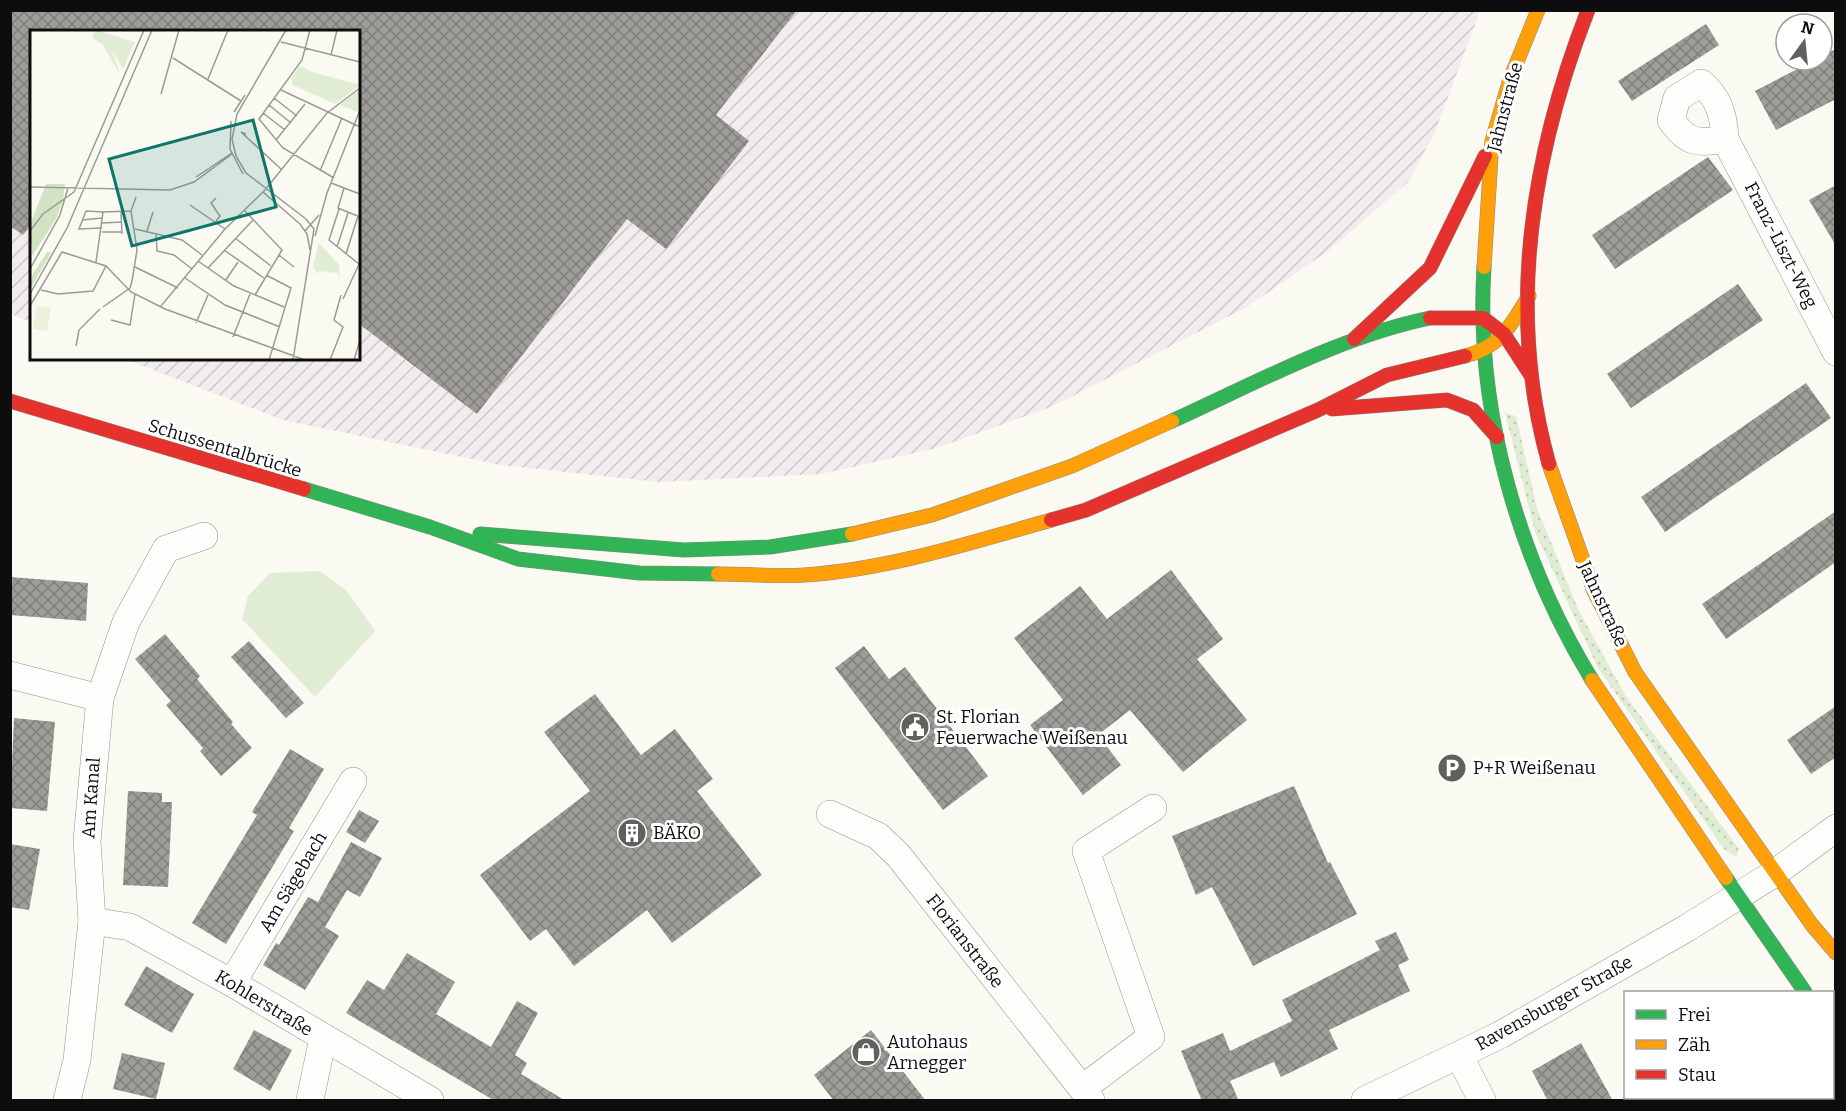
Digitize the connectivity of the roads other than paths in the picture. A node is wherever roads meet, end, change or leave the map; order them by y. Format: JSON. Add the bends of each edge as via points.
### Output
{"nodes":[{"id":1,"x":1538,"y":10,"type":"edge"},
{"id":2,"x":1588,"y":10,"type":"edge"},
{"id":3,"x":1725,"y":139,"type":"dead end"},
{"id":4,"x":1492,"y":141,"type":"junction"},
{"id":5,"x":1529,"y":296,"type":"junction"},
{"id":6,"x":1483,"y":318,"type":"junction"},
{"id":7,"x":1504,"y":334,"type":"junction"},
{"id":8,"x":1354,"y":339,"type":"junction"},
{"id":9,"x":1484,"y":351,"type":"junction"},
{"id":10,"x":1836,"y":352,"type":"edge"},
{"id":11,"x":1530,"y":374,"type":"junction"},
{"id":12,"x":10,"y":401,"type":"edge"},
{"id":13,"x":1318,"y":410,"type":"junction"},
{"id":14,"x":1497,"y":437,"type":"junction"},
{"id":15,"x":448,"y":533,"type":"junction"},
{"id":16,"x":204,"y":536,"type":"dead end"},
{"id":17,"x":10,"y":675,"type":"edge"},
{"id":18,"x":100,"y":698,"type":"junction"},
{"id":19,"x":353,"y":781,"type":"dead end"},
{"id":20,"x":1153,"y":808,"type":"dead end"},
{"id":21,"x":830,"y":814,"type":"dead end"},
{"id":22,"x":1836,"y":828,"type":"edge"},
{"id":23,"x":1776,"y":873,"type":"junction"},
{"id":24,"x":1738,"y":897,"type":"junction"},
{"id":25,"x":92,"y":921,"type":"junction"},
{"id":26,"x":1836,"y":953,"type":"edge"},
{"id":27,"x":232,"y":983,"type":"junction"},
{"id":28,"x":1804,"y":991,"type":"edge"},
{"id":29,"x":323,"y":1038,"type":"junction"},
{"id":30,"x":1459,"y":1055,"type":"junction"},
{"id":31,"x":1087,"y":1094,"type":"edge"},
{"id":32,"x":428,"y":1100,"type":"edge"},
{"id":33,"x":67,"y":1101,"type":"edge"},
{"id":34,"x":310,"y":1101,"type":"edge"},
{"id":35,"x":1365,"y":1101,"type":"edge"},
{"id":36,"x":1482,"y":1101,"type":"edge"}],
"edges":[{"from":1,"to":4,"type":"main road","name":"Jahnstraße","via":[[1510,79]]},
{"from":2,"to":5,"type":"main road","name":"Jahnstraße","via":[[1558,90],[1541,158]]},
{"from":3,"to":10,"type":"street","name":"Franz-Liszt-Weg"},
{"from":4,"to":6,"type":"main road","name":"Jahnstraße"},
{"from":4,"to":8,"type":"main road","via":[[1430,268]]},
{"from":5,"to":7,"type":"main road"},
{"from":5,"to":11,"type":"main road","name":"Jahnstraße"},
{"from":6,"to":7,"type":"main road"},
{"from":6,"to":8,"type":"main road","via":[[1437,317]]},
{"from":6,"to":9,"type":"main road","name":"Jahnstraße"},
{"from":7,"to":9,"type":"main road"},
{"from":7,"to":11,"type":"main road"},
{"from":8,"to":15,"type":"main road","via":[[1072,466],[932,515],[849,534],[770,547],[684,550]]},
{"from":9,"to":13,"type":"main road","via":[[1387,375]]},
{"from":9,"to":14,"type":"main road","name":"Jahnstraße"},
{"from":11,"to":23,"type":"main road","name":"Jahnstraße","via":[[1564,513],[1601,609],[1643,687]]},
{"from":12,"to":15,"type":"main road","name":"Schussentalbrücke"},
{"from":13,"to":14,"type":"main road","via":[[1447,400],[1473,410]]},
{"from":13,"to":15,"type":"main road","via":[[1086,510],[941,552],[855,569],[766,576],[639,573],[518,559]]},
{"from":14,"to":24,"type":"main road","name":"Jahnstraße","via":[[1521,529],[1565,636],[1609,708]]},
{"from":16,"to":18,"type":"street","name":"Am Kanal","via":[[166,549],[126,622]]},
{"from":17,"to":18,"type":"street"},
{"from":18,"to":25,"type":"street","name":"Am Kanal","via":[[87,841]]},
{"from":19,"to":27,"type":"street","name":"Am Sägebach"},
{"from":20,"to":31,"type":"street","name":"Florianstraße","via":[[1086,851],[1151,1036]]},
{"from":21,"to":31,"type":"street","name":"Florianstraße","via":[[878,836],[898,855]]},
{"from":22,"to":23,"type":"street"},
{"from":23,"to":24,"type":"street"},
{"from":23,"to":26,"type":"main road","name":"Jahnstraße"},
{"from":24,"to":28,"type":"main road","name":"Jahnstraße"},
{"from":24,"to":30,"type":"street","name":"Ravensburger Straße"},
{"from":25,"to":27,"type":"street","name":"Kohlerstraße","via":[[130,927]]},
{"from":25,"to":33,"type":"street","name":"Am Kanal","via":[[77,1060]]},
{"from":27,"to":29,"type":"street","name":"Kohlerstraße"},
{"from":29,"to":32,"type":"street","name":"Kohlerstraße"},
{"from":29,"to":34,"type":"street"},
{"from":30,"to":35,"type":"street","name":"Ravensburger Straße"},
{"from":30,"to":36,"type":"street"}]}
